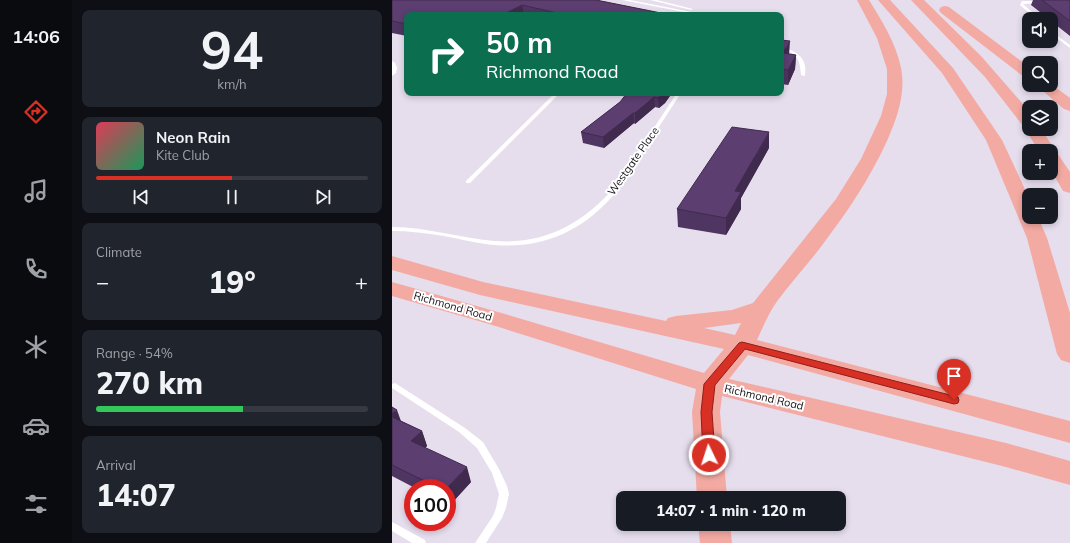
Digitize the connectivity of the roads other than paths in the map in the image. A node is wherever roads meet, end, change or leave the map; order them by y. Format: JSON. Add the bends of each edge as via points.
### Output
{"nodes":[{"id":1,"x":624,"y":0,"type":"edge"},
{"id":2,"x":652,"y":0,"type":"edge"},
{"id":3,"x":863,"y":0,"type":"edge"},
{"id":4,"x":884,"y":0,"type":"edge"},
{"id":5,"x":917,"y":0,"type":"edge"},
{"id":6,"x":933,"y":0,"type":"edge"},
{"id":7,"x":1046,"y":2,"type":"edge"},
{"id":8,"x":686,"y":12,"type":"edge"},
{"id":9,"x":696,"y":12,"type":"edge"},
{"id":10,"x":1030,"y":12,"type":"edge"},
{"id":11,"x":1058,"y":38,"type":"edge"},
{"id":12,"x":1070,"y":47,"type":"edge"},
{"id":13,"x":784,"y":49,"type":"edge"},
{"id":14,"x":392,"y":62,"type":"edge"},
{"id":15,"x":1022,"y":69,"type":"edge"},
{"id":16,"x":392,"y":75,"type":"edge"},
{"id":17,"x":802,"y":75,"type":"dead end"},
{"id":18,"x":1052,"y":92,"type":"edge"},
{"id":19,"x":555,"y":96,"type":"edge"},
{"id":20,"x":677,"y":96,"type":"edge"},
{"id":21,"x":1070,"y":106,"type":"edge"},
{"id":22,"x":1022,"y":114,"type":"edge"},
{"id":23,"x":1058,"y":167,"type":"edge"},
{"id":24,"x":468,"y":182,"type":"dead end"},
{"id":25,"x":1070,"y":187,"type":"edge"},
{"id":26,"x":392,"y":229,"type":"edge"},
{"id":27,"x":392,"y":263,"type":"edge"},
{"id":28,"x":392,"y":289,"type":"edge"},
{"id":29,"x":761,"y":308,"type":"junction"},
{"id":30,"x":659,"y":326,"type":"junction"},
{"id":31,"x":742,"y":345,"type":"junction"},
{"id":32,"x":1070,"y":354,"type":"edge"},
{"id":33,"x":710,"y":384,"type":"junction"},
{"id":34,"x":395,"y":386,"type":"dead end"},
{"id":35,"x":1070,"y":432,"type":"edge"},
{"id":36,"x":1070,"y":473,"type":"edge"},
{"id":37,"x":712,"y":491,"type":"edge"},
{"id":38,"x":392,"y":526,"type":"edge"},
{"id":39,"x":715,"y":531,"type":"edge"},
{"id":40,"x":421,"y":543,"type":"edge"},
{"id":41,"x":480,"y":543,"type":"edge"},
{"id":42,"x":716,"y":543,"type":"edge"}],
"edges":[{"from":1,"to":8,"type":"lane"},
{"from":2,"to":9,"type":"lane","via":[[685,6]]},
{"from":3,"to":29,"type":"highway","via":[[890,58],[895,77],[894,101],[870,161],[848,198]]},
{"from":4,"to":32,"type":"highway","via":[[948,71],[994,140],[1037,238]]},
{"from":5,"to":22,"type":"highway","via":[[990,72]]},
{"from":6,"to":15,"type":"highway"},
{"from":7,"to":10,"type":"lane","via":[[1023,2],[1021,4]]},
{"from":11,"to":12,"type":"lane"},
{"from":13,"to":17,"type":"lane","via":[[800,56]]},
{"from":14,"to":16,"type":"lane","via":[[395,65]]},
{"from":18,"to":21,"type":"highway"},
{"from":19,"to":24,"type":"lane"},
{"from":20,"to":26,"type":"lane","name":"Westgate Place","via":[[615,190],[587,218],[572,227],[536,241],[518,244],[494,243],[426,230]]},
{"from":23,"to":25,"type":"highway"},
{"from":27,"to":30,"type":"highway","via":[[480,288]]},
{"from":28,"to":33,"type":"highway","name":"Richmond Road"},
{"from":29,"to":30,"type":"highway","via":[[734,317]]},
{"from":29,"to":31,"type":"highway"},
{"from":30,"to":31,"type":"highway"},
{"from":31,"to":33,"type":"highway"},
{"from":31,"to":35,"type":"highway"},
{"from":33,"to":36,"type":"highway","name":"Richmond Road","via":[[1006,455]]},
{"from":33,"to":37,"type":"highway","via":[[706,412]]},
{"from":34,"to":41,"type":"lane","via":[[462,430],[480,445],[496,472],[504,494],[501,508]]},
{"from":38,"to":40,"type":"lane"},
{"from":39,"to":42,"type":"highway"}]}
